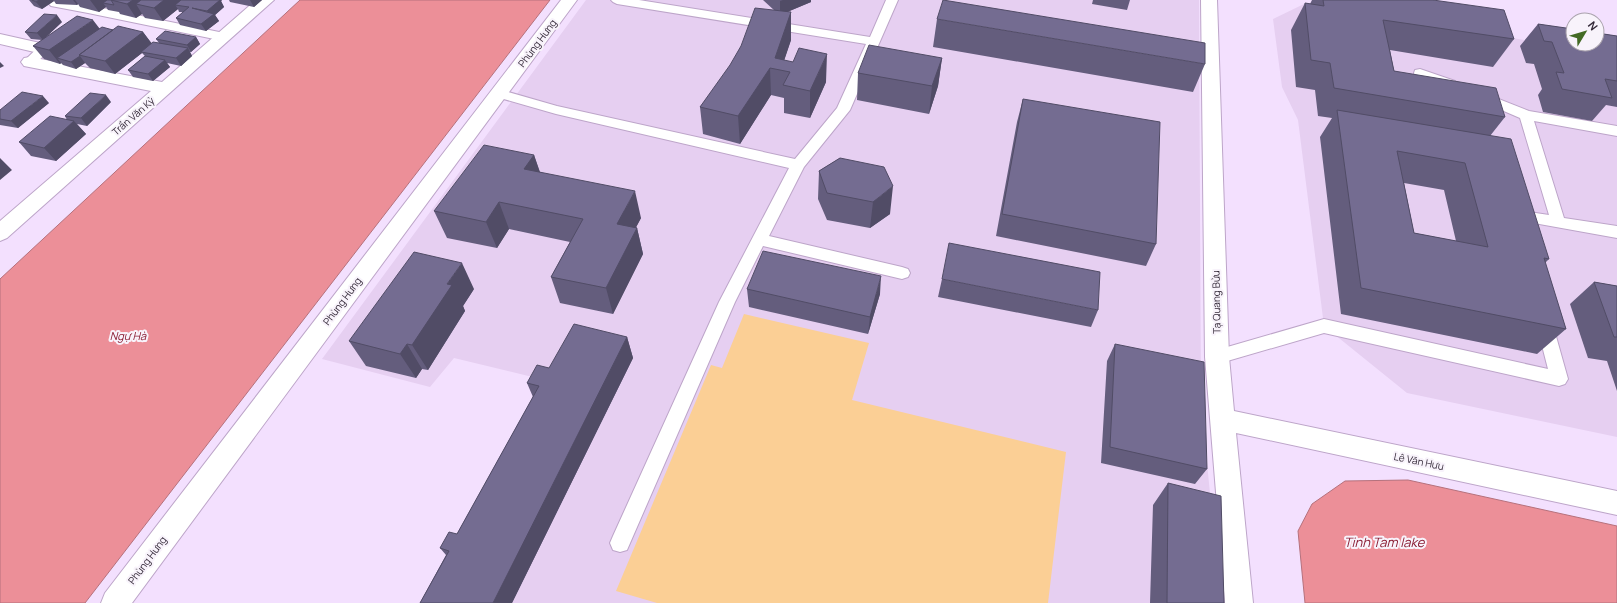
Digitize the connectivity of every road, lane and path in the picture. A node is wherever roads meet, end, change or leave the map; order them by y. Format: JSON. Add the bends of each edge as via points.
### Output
{"nodes":[{"id":1,"x":266,"y":0,"type":"edge"},
{"id":2,"x":569,"y":0,"type":"edge"},
{"id":3,"x":617,"y":0,"type":"edge"},
{"id":4,"x":892,"y":0,"type":"edge"},
{"id":5,"x":1209,"y":0,"type":"edge"},
{"id":6,"x":55,"y":4,"type":"dead end"},
{"id":7,"x":88,"y":9,"type":"junction"},
{"id":8,"x":77,"y":19,"type":"edge"},
{"id":9,"x":65,"y":29,"type":"edge"},
{"id":10,"x":224,"y":38,"type":"junction"},
{"id":11,"x":0,"y":39,"type":"edge"},
{"id":12,"x":873,"y":41,"type":"junction"},
{"id":13,"x":43,"y":49,"type":"junction"},
{"id":14,"x":30,"y":62,"type":"joint"},
{"id":15,"x":1420,"y":73,"type":"dead end"},
{"id":16,"x":165,"y":88,"type":"junction"},
{"id":17,"x":498,"y":93,"type":"junction"},
{"id":18,"x":1483,"y":97,"type":"junction"},
{"id":19,"x":1487,"y":112,"type":"edge"},
{"id":20,"x":1526,"y":115,"type":"junction"},
{"id":21,"x":1617,"y":131,"type":"edge"},
{"id":22,"x":798,"y":165,"type":"junction"},
{"id":23,"x":1515,"y":214,"type":"edge"},
{"id":24,"x":1558,"y":221,"type":"junction"},
{"id":25,"x":1617,"y":232,"type":"edge"},
{"id":26,"x":0,"y":233,"type":"edge"},
{"id":27,"x":760,"y":240,"type":"junction"},
{"id":28,"x":902,"y":273,"type":"dead end"},
{"id":29,"x":1539,"y":304,"type":"edge"},
{"id":30,"x":1217,"y":357,"type":"junction"},
{"id":31,"x":1222,"y":419,"type":"junction"},
{"id":32,"x":1617,"y":503,"type":"edge"},
{"id":33,"x":620,"y":544,"type":"dead end"},
{"id":34,"x":115,"y":603,"type":"edge"},
{"id":35,"x":1239,"y":603,"type":"edge"}],
"edges":[{"from":1,"to":10,"type":"street","name":"Trần Văn Kỷ"},
{"from":2,"to":17,"type":"street","name":"Phùng Hưng"},
{"from":3,"to":12,"type":"lane"},
{"from":4,"to":12,"type":"lane"},
{"from":5,"to":30,"type":"street","name":"Tạ Quang Bửu"},
{"from":6,"to":7,"type":"lane"},
{"from":7,"to":8,"type":"lane"},
{"from":7,"to":10,"type":"lane"},
{"from":9,"to":13,"type":"lane"},
{"from":10,"to":16,"type":"street","name":"Trần Văn Kỷ"},
{"from":11,"to":13,"type":"street"},
{"from":12,"to":22,"type":"lane","via":[[843,110]]},
{"from":13,"to":14,"type":"lane"},
{"from":14,"to":16,"type":"street"},
{"from":15,"to":18,"type":"lane"},
{"from":16,"to":26,"type":"street","name":"Trần Văn Kỷ"},
{"from":17,"to":22,"type":"lane","via":[[556,110]]},
{"from":17,"to":34,"type":"street","name":"Phùng Hưng"},
{"from":18,"to":19,"type":"lane"},
{"from":18,"to":20,"type":"lane"},
{"from":20,"to":21,"type":"lane"},
{"from":20,"to":24,"type":"lane"},
{"from":22,"to":27,"type":"lane"},
{"from":23,"to":24,"type":"lane"},
{"from":24,"to":25,"type":"lane"},
{"from":27,"to":28,"type":"lane"},
{"from":27,"to":33,"type":"lane","via":[[728,302]]},
{"from":29,"to":30,"type":"lane","via":[[1559,379],[1324,326]]},
{"from":30,"to":31,"type":"street","name":"Tạ Quang Bửu"},
{"from":31,"to":32,"type":"street","name":"Lê Văn Hưu"},
{"from":31,"to":35,"type":"street","name":"Tạ Quang Bửu"}]}
